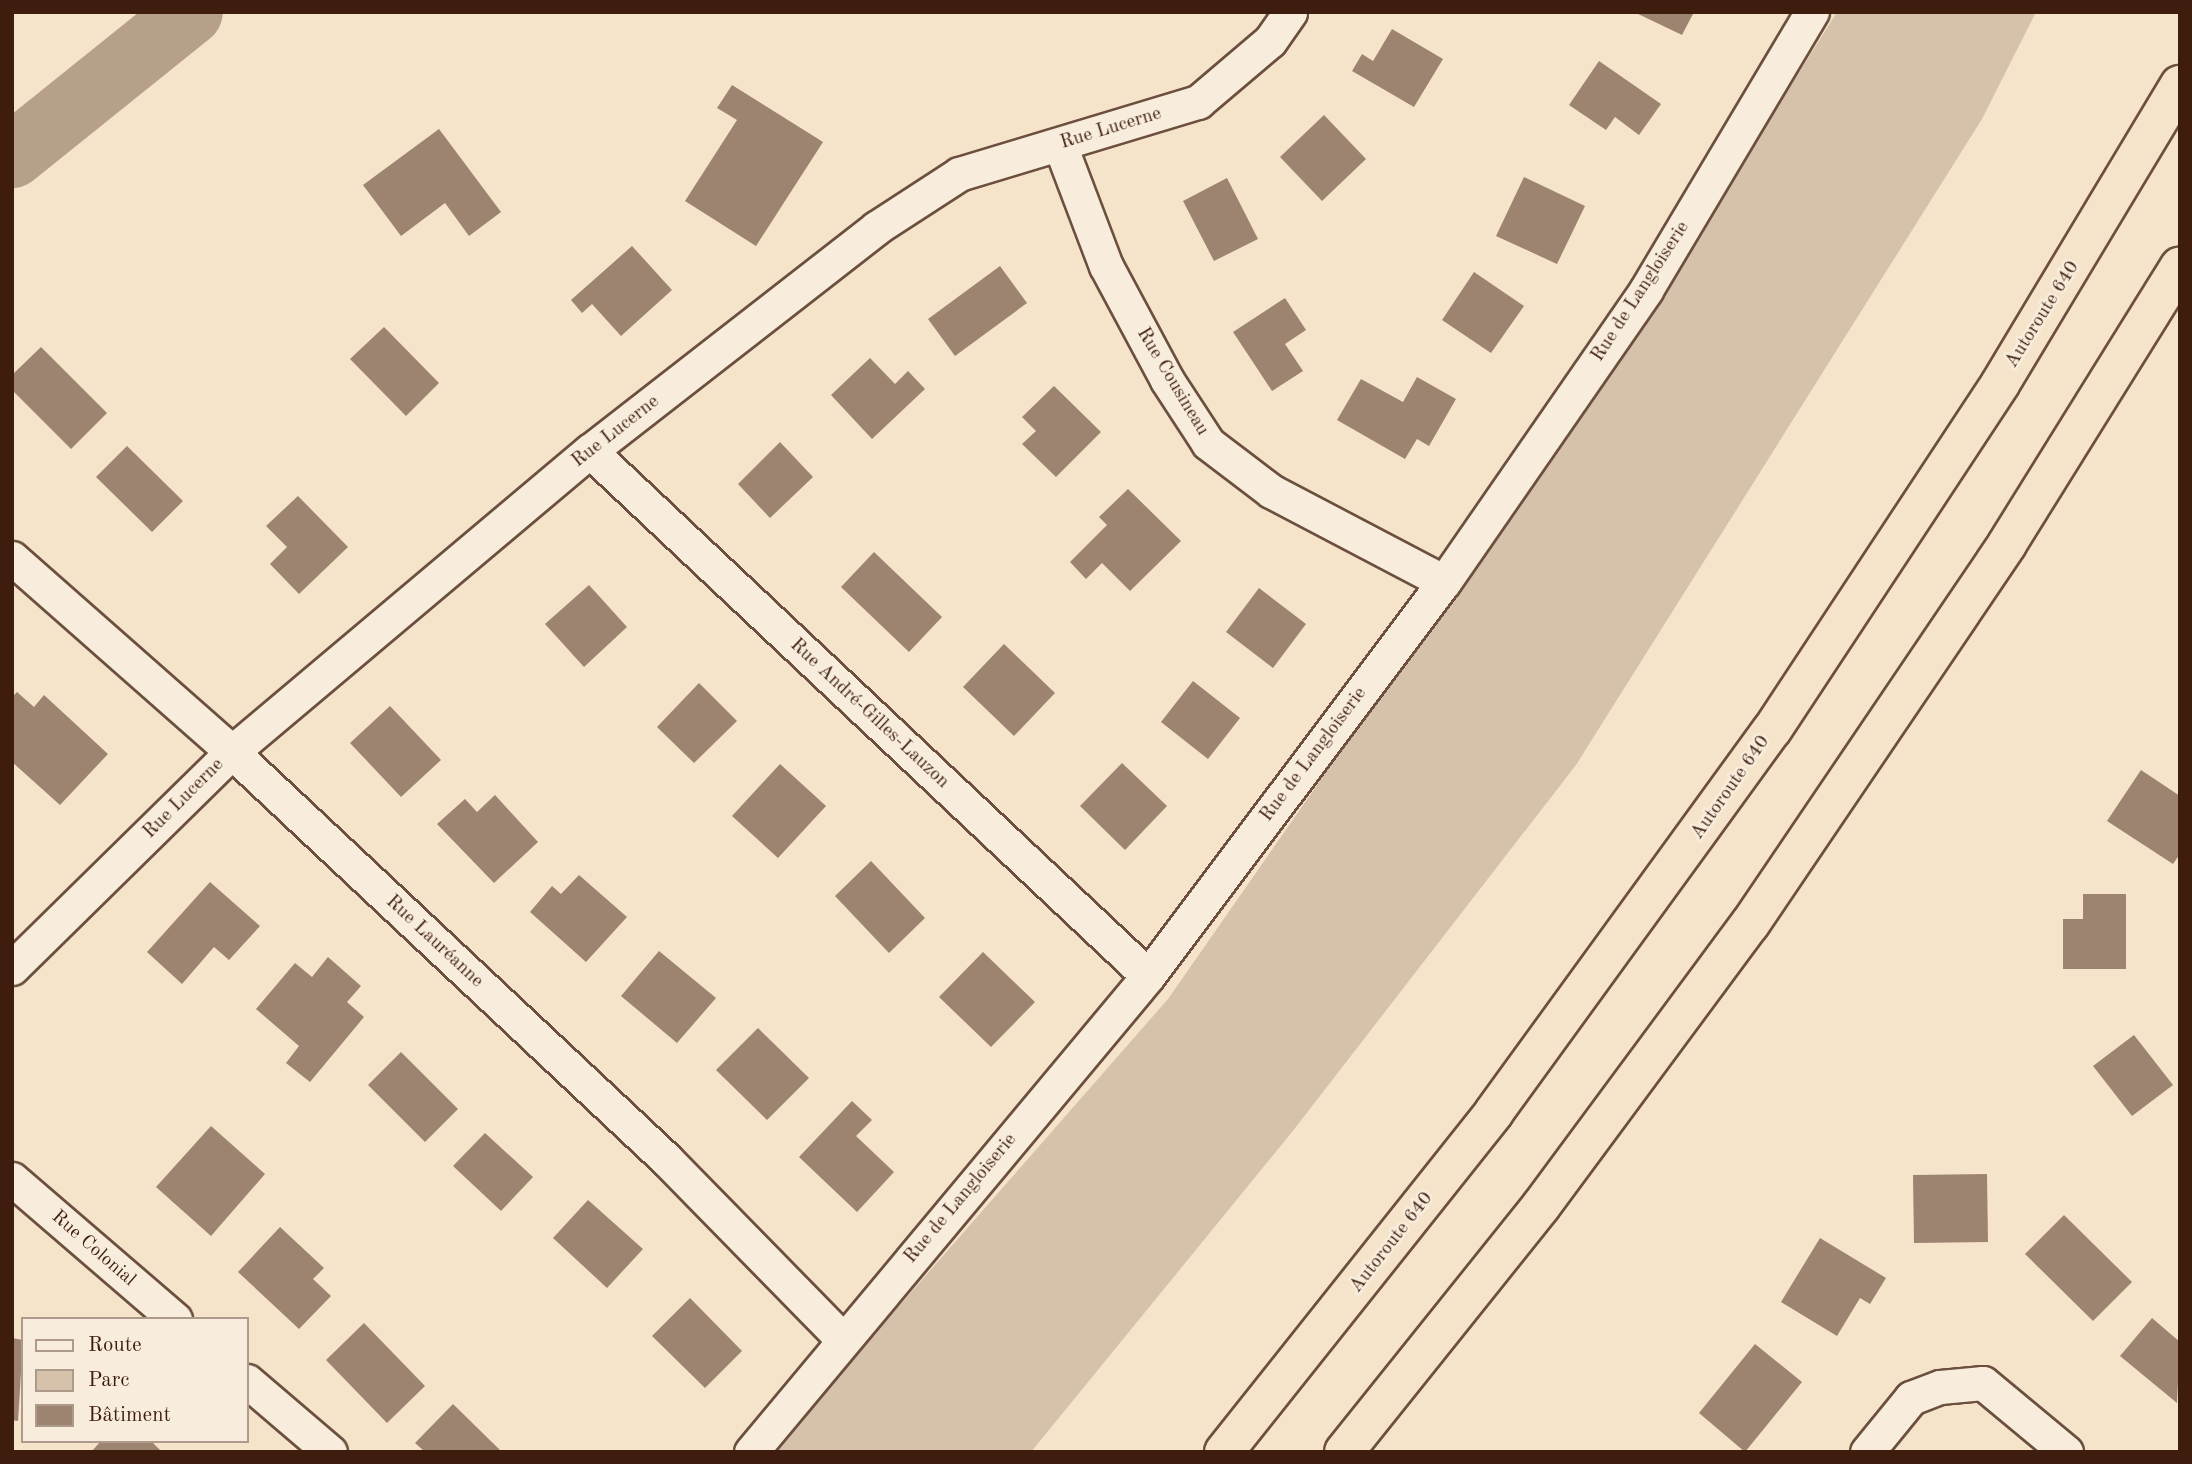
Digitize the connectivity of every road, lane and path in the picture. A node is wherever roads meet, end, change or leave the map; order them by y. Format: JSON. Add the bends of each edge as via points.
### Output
{"nodes":[{"id":1,"x":1290,"y":12,"type":"edge"},
{"id":2,"x":1812,"y":12,"type":"edge"},
{"id":3,"x":2180,"y":85,"type":"edge"},
{"id":4,"x":1060,"y":145,"type":"junction"},
{"id":5,"x":2180,"y":266,"type":"edge"},
{"id":6,"x":590,"y":451,"type":"junction"},
{"id":7,"x":12,"y":558,"type":"edge"},
{"id":8,"x":1444,"y":582,"type":"junction"},
{"id":9,"x":232,"y":752,"type":"junction"},
{"id":10,"x":12,"y":968,"type":"edge"},
{"id":11,"x":1148,"y":976,"type":"junction"},
{"id":12,"x":12,"y":1179,"type":"edge"},
{"id":13,"x":173,"y":1317,"type":"edge"},
{"id":14,"x":843,"y":1340,"type":"junction"},
{"id":15,"x":248,"y":1382,"type":"edge"},
{"id":16,"x":330,"y":1452,"type":"edge"},
{"id":17,"x":751,"y":1452,"type":"edge"},
{"id":18,"x":1224,"y":1452,"type":"edge"},
{"id":19,"x":1343,"y":1452,"type":"edge"},
{"id":20,"x":1867,"y":1452,"type":"edge"},
{"id":21,"x":2066,"y":1452,"type":"edge"}],
"edges":[{"from":1,"to":4,"type":"street","name":"Rue Lucerne","via":[[1270,41],[1198,102]]},
{"from":2,"to":8,"type":"street","name":"Rue de Langloiserie","via":[[1646,290]]},
{"from":3,"to":18,"type":"highway","name":"Autoroute 640","via":[[1972,429],[1772,730],[1494,1112]]},
{"from":4,"to":6,"type":"street","name":"Rue Lucerne","via":[[948,181],[876,228]]},
{"from":4,"to":8,"type":"street","name":"Rue Cousineau","via":[[1106,266],[1167,380],[1208,443],[1271,491]]},
{"from":5,"to":19,"type":"highway","via":[[2000,555],[1750,924],[1541,1206]]},
{"from":6,"to":9,"type":"street","name":"Rue Lucerne"},
{"from":6,"to":11,"type":"street","name":"Rue André-Gilles-Lauzon"},
{"from":7,"to":9,"type":"street","name":"Rue Lauréanne"},
{"from":8,"to":11,"type":"street","name":"Rue de Langloiserie"},
{"from":9,"to":10,"type":"street","name":"Rue Lucerne"},
{"from":9,"to":14,"type":"street","name":"Rue Lauréanne","via":[[666,1159]]},
{"from":11,"to":14,"type":"street","name":"Rue de Langloiserie"},
{"from":12,"to":13,"type":"street","name":"Rue Colonial"},
{"from":14,"to":17,"type":"street","name":"Rue de Langloiserie"},
{"from":15,"to":16,"type":"street"},
{"from":20,"to":21,"type":"street","via":[[1911,1398],[1940,1387],[1983,1383]]}]}
